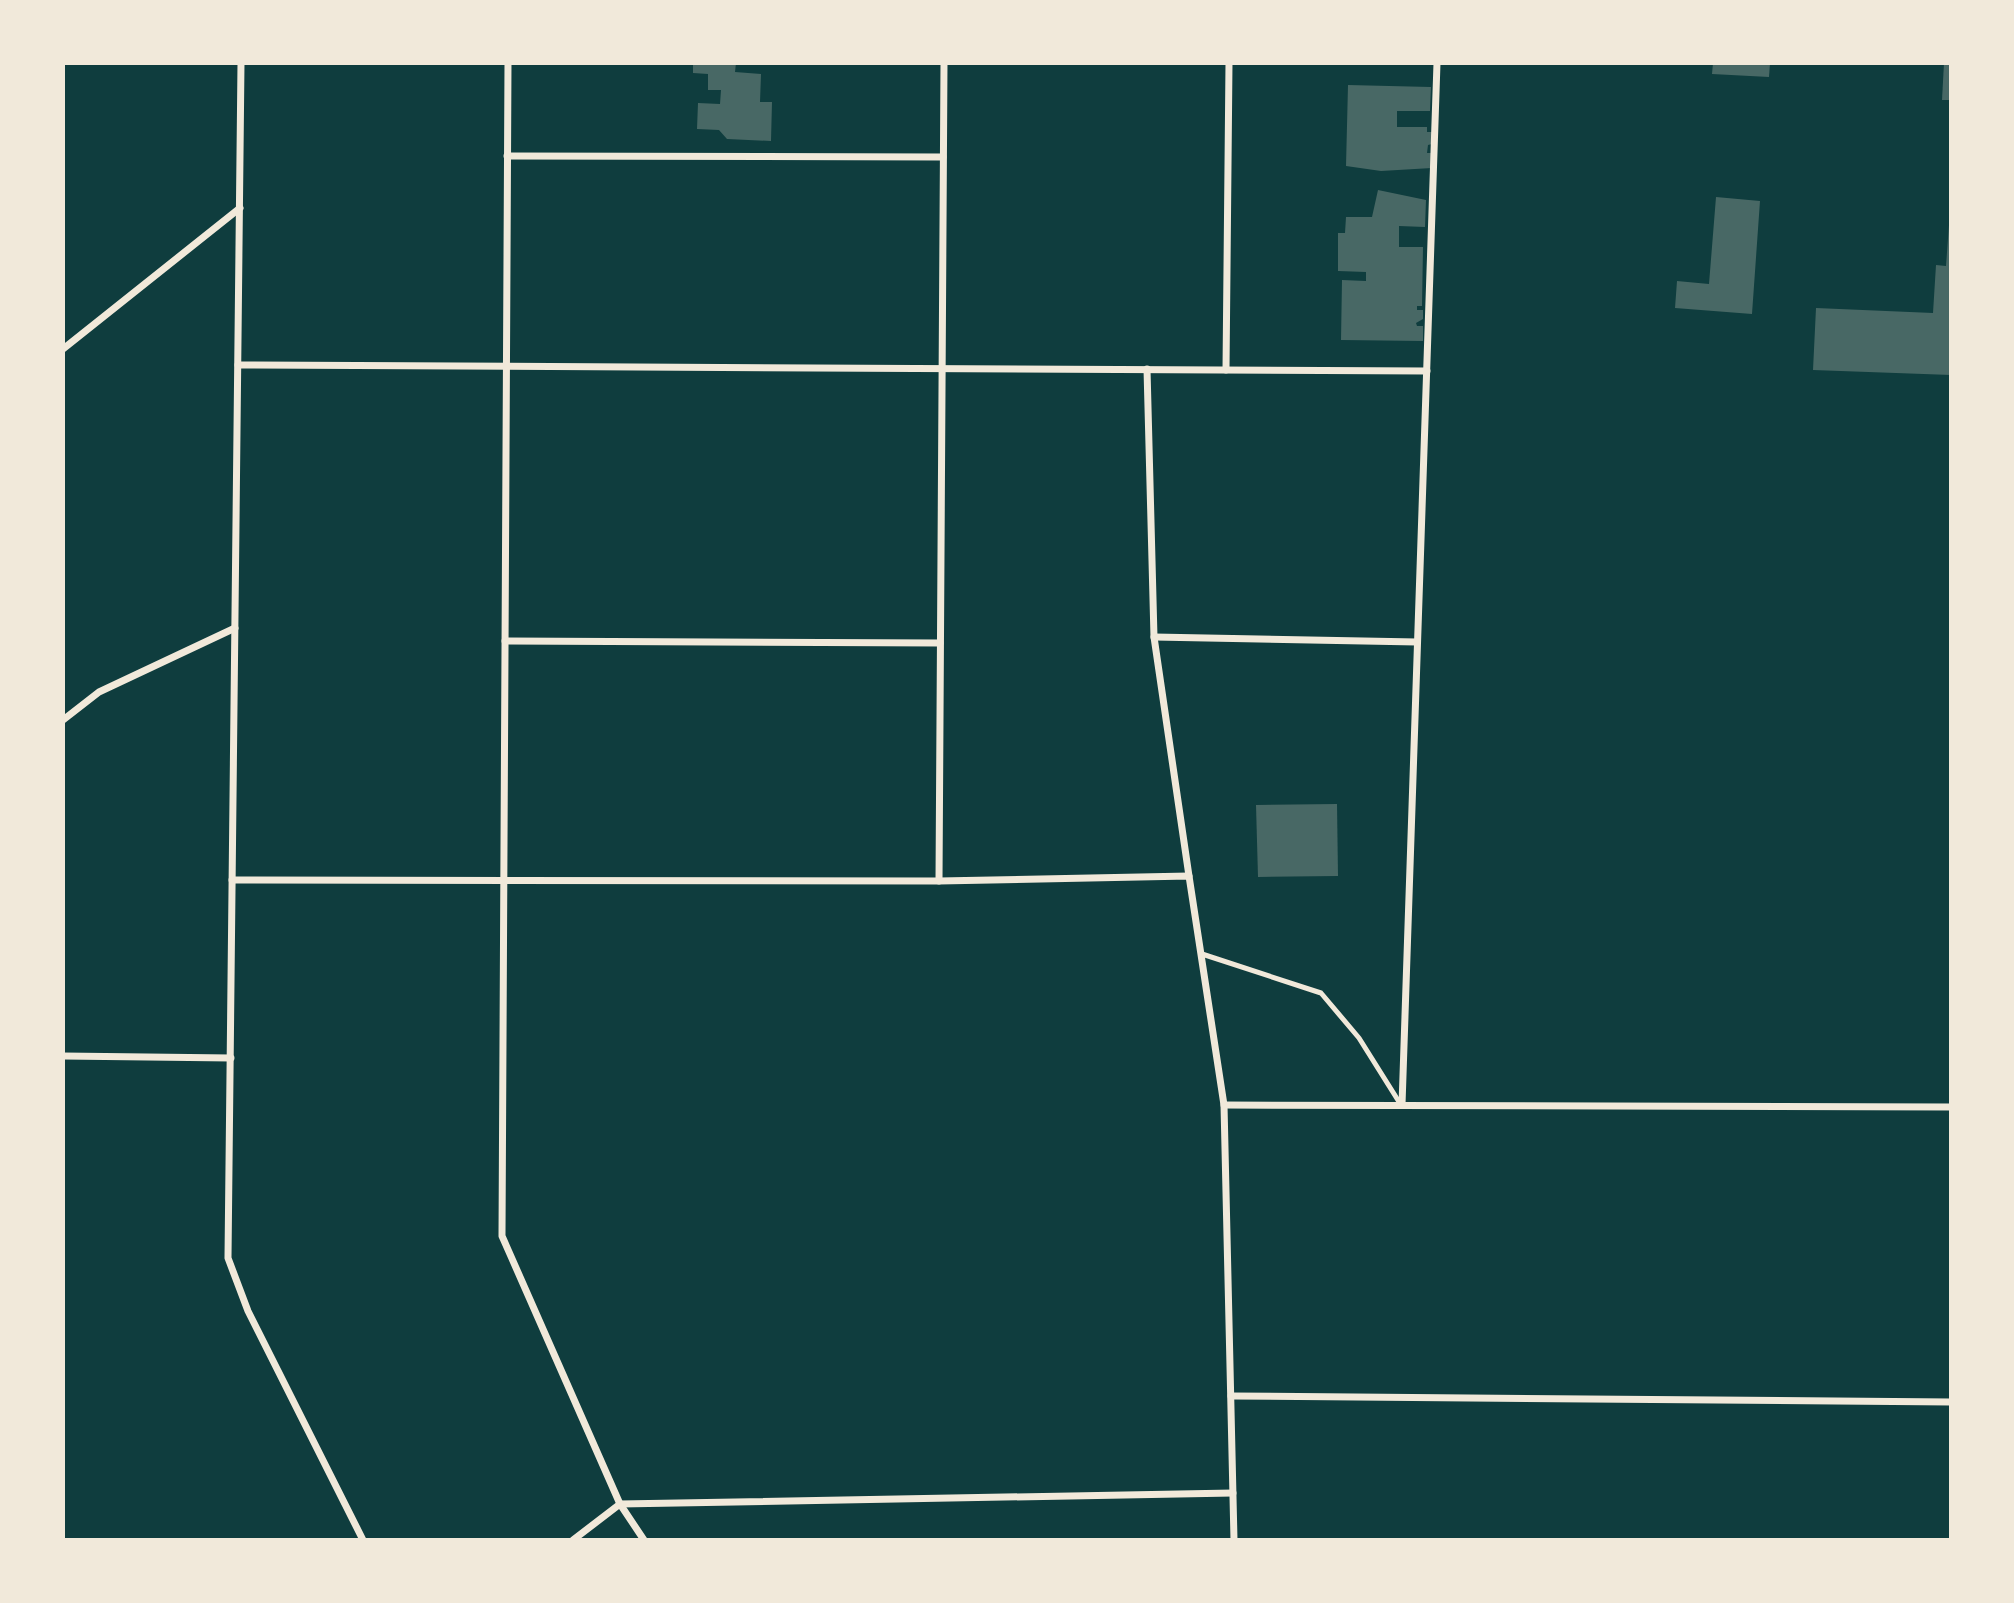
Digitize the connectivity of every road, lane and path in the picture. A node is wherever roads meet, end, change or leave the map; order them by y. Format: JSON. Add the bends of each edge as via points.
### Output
{"nodes":[{"id":1,"x":241,"y":63,"type":"edge"},
{"id":2,"x":508,"y":63,"type":"edge"},
{"id":3,"x":944,"y":63,"type":"edge"},
{"id":4,"x":1229,"y":63,"type":"edge"},
{"id":5,"x":1437,"y":63,"type":"edge"},
{"id":6,"x":507,"y":156,"type":"junction"},
{"id":7,"x":943,"y":157,"type":"junction"},
{"id":8,"x":240,"y":208,"type":"junction"},
{"id":9,"x":63,"y":349,"type":"edge"},
{"id":10,"x":238,"y":365,"type":"junction"},
{"id":11,"x":506,"y":366,"type":"junction"},
{"id":12,"x":942,"y":368,"type":"junction"},
{"id":13,"x":1147,"y":369,"type":"junction"},
{"id":14,"x":1226,"y":370,"type":"junction"},
{"id":15,"x":1427,"y":371,"type":"junction"},
{"id":16,"x":235,"y":628,"type":"junction"},
{"id":17,"x":1154,"y":637,"type":"junction"},
{"id":18,"x":505,"y":641,"type":"junction"},
{"id":19,"x":1417,"y":642,"type":"junction"},
{"id":20,"x":940,"y":643,"type":"junction"},
{"id":21,"x":63,"y":720,"type":"edge"},
{"id":22,"x":1189,"y":876,"type":"junction"},
{"id":23,"x":504,"y":879,"type":"junction"},
{"id":24,"x":232,"y":880,"type":"junction"},
{"id":25,"x":939,"y":881,"type":"junction"},
{"id":26,"x":1202,"y":954,"type":"junction"},
{"id":27,"x":63,"y":1056,"type":"edge"},
{"id":28,"x":231,"y":1058,"type":"junction"},
{"id":29,"x":1224,"y":1105,"type":"junction"},
{"id":30,"x":1402,"y":1105,"type":"junction"},
{"id":31,"x":1951,"y":1107,"type":"edge"},
{"id":32,"x":1231,"y":1396,"type":"junction"},
{"id":33,"x":1951,"y":1402,"type":"edge"},
{"id":34,"x":1233,"y":1493,"type":"junction"},
{"id":35,"x":620,"y":1504,"type":"junction"},
{"id":36,"x":363,"y":1540,"type":"edge"},
{"id":37,"x":573,"y":1540,"type":"edge"},
{"id":38,"x":644,"y":1540,"type":"edge"},
{"id":39,"x":1234,"y":1540,"type":"edge"}],
"edges":[{"from":1,"to":8,"type":"street"},
{"from":2,"to":6,"type":"street"},
{"from":3,"to":7,"type":"street"},
{"from":4,"to":14,"type":"street"},
{"from":5,"to":15,"type":"street"},
{"from":6,"to":7,"type":"street"},
{"from":6,"to":11,"type":"street"},
{"from":7,"to":12,"type":"street"},
{"from":8,"to":9,"type":"street"},
{"from":8,"to":10,"type":"street"},
{"from":10,"to":11,"type":"street"},
{"from":10,"to":16,"type":"street"},
{"from":11,"to":12,"type":"street"},
{"from":11,"to":18,"type":"street"},
{"from":12,"to":13,"type":"street"},
{"from":12,"to":20,"type":"street"},
{"from":13,"to":14,"type":"street"},
{"from":13,"to":17,"type":"street"},
{"from":14,"to":15,"type":"street"},
{"from":15,"to":19,"type":"street"},
{"from":16,"to":21,"type":"street","via":[[99,692]]},
{"from":16,"to":24,"type":"street"},
{"from":17,"to":19,"type":"street"},
{"from":17,"to":22,"type":"street"},
{"from":18,"to":20,"type":"street"},
{"from":18,"to":23,"type":"street"},
{"from":19,"to":30,"type":"street"},
{"from":20,"to":25,"type":"street"},
{"from":22,"to":25,"type":"street"},
{"from":22,"to":26,"type":"street"},
{"from":23,"to":24,"type":"street"},
{"from":23,"to":25,"type":"street"},
{"from":23,"to":35,"type":"street","via":[[502,1236]]},
{"from":24,"to":28,"type":"street"},
{"from":26,"to":29,"type":"street"},
{"from":26,"to":30,"type":"lane","via":[[1321,993],[1359,1038]]},
{"from":27,"to":28,"type":"street"},
{"from":28,"to":36,"type":"street","via":[[228,1258],[248,1311]]},
{"from":29,"to":30,"type":"street"},
{"from":29,"to":32,"type":"street"},
{"from":30,"to":31,"type":"street"},
{"from":32,"to":33,"type":"street"},
{"from":32,"to":34,"type":"street"},
{"from":34,"to":35,"type":"street"},
{"from":34,"to":39,"type":"street"},
{"from":35,"to":37,"type":"street"},
{"from":35,"to":38,"type":"street"}]}
